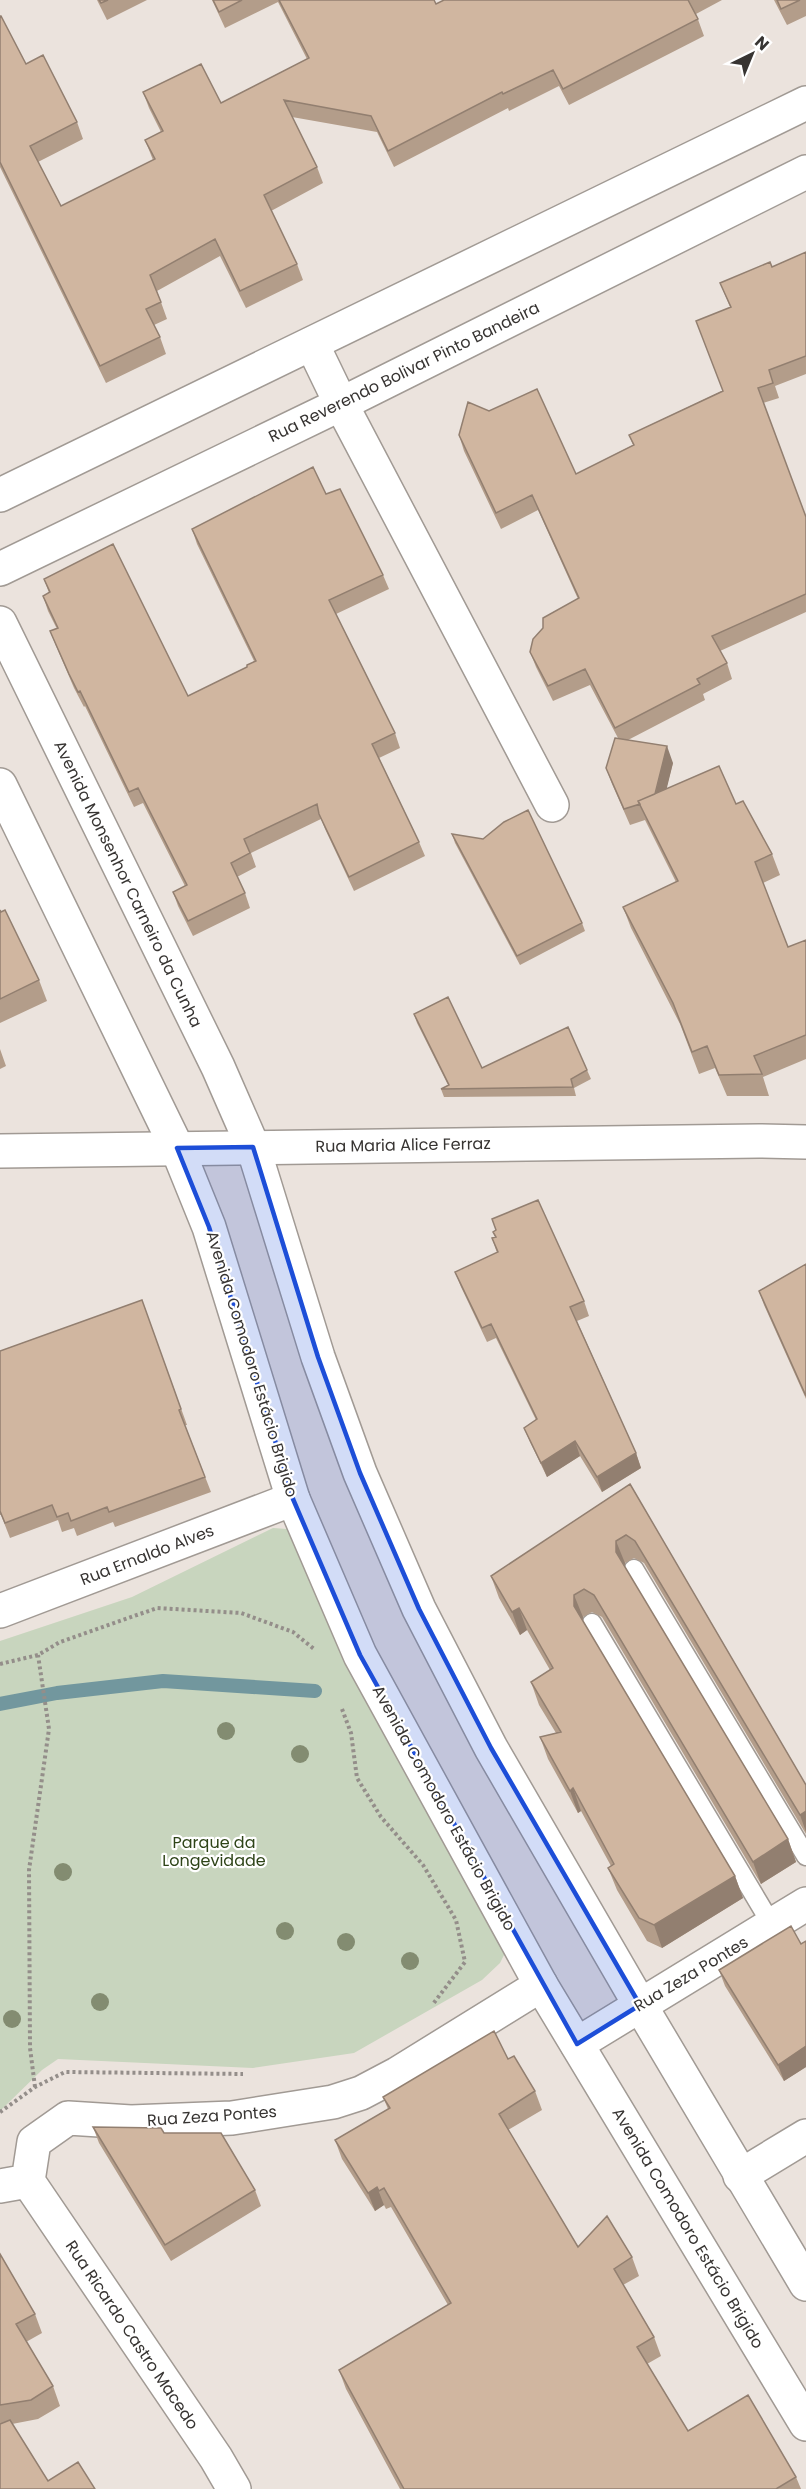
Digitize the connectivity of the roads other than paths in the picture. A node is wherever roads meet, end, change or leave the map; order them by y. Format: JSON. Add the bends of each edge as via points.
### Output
{"nodes":[{"id":1,"x":806,"y":103,"type":"edge"},
{"id":2,"x":806,"y":172,"type":"edge"},
{"id":3,"x":312,"y":344,"type":"junction"},
{"id":4,"x":341,"y":404,"type":"junction"},
{"id":5,"x":0,"y":495,"type":"edge"},
{"id":6,"x":0,"y":569,"type":"edge"},
{"id":7,"x":0,"y":623,"type":"edge"},
{"id":8,"x":0,"y":785,"type":"edge"},
{"id":9,"x":552,"y":805,"type":"dead end"},
{"id":10,"x":806,"y":1142,"type":"edge"},
{"id":11,"x":253,"y":1147,"type":"junction"},
{"id":12,"x":177,"y":1148,"type":"junction"},
{"id":13,"x":0,"y":1151,"type":"edge"},
{"id":14,"x":293,"y":1498,"type":"junction"},
{"id":15,"x":634,"y":1569,"type":"edge"},
{"id":16,"x":0,"y":1611,"type":"edge"},
{"id":17,"x":592,"y":1623,"type":"edge"},
{"id":18,"x":806,"y":1856,"type":"edge"},
{"id":19,"x":806,"y":1904,"type":"edge"},
{"id":20,"x":772,"y":1925,"type":"junction"},
{"id":21,"x":541,"y":1985,"type":"junction"},
{"id":22,"x":639,"y":2005,"type":"junction"},
{"id":23,"x":577,"y":2043,"type":"junction"},
{"id":24,"x":806,"y":2136,"type":"edge"},
{"id":25,"x":740,"y":2176,"type":"junction"},
{"id":26,"x":14,"y":2184,"type":"edge"},
{"id":27,"x":806,"y":2284,"type":"edge"},
{"id":28,"x":806,"y":2424,"type":"edge"},
{"id":29,"x":234,"y":2489,"type":"edge"}],
"edges":[{"from":1,"to":3,"type":"street"},
{"from":2,"to":4,"type":"street","name":"Rua Reverendo Bolivar Pinto Bandeira"},
{"from":3,"to":4,"type":"street"},
{"from":3,"to":5,"type":"street"},
{"from":4,"to":6,"type":"street","name":"Rua Reverendo Bolivar Pinto Bandeira"},
{"from":4,"to":9,"type":"street"},
{"from":7,"to":11,"type":"street","name":"Avenida Monsenhor Carneiro da Cunha","via":[[218,1067]]},
{"from":8,"to":12,"type":"street"},
{"from":10,"to":11,"type":"street","name":"Rua Maria Alice Ferraz"},
{"from":11,"to":12,"type":"street","name":"Rua Maria Alice Ferraz"},
{"from":11,"to":22,"type":"street","via":[[318,1357],[360,1473],[419,1609],[491,1748]]},
{"from":12,"to":13,"type":"street","name":"Rua Maria Alice Ferraz"},
{"from":12,"to":14,"type":"street","name":"Avenida Comodoro Estácio Brigido","via":[[209,1227]]},
{"from":14,"to":16,"type":"street","name":"Rua Ernaldo Alves"},
{"from":14,"to":21,"type":"street","name":"Avenida Comodoro Estácio Brigido","via":[[360,1654]]},
{"from":15,"to":18,"type":"lane"},
{"from":17,"to":20,"type":"lane"},
{"from":19,"to":20,"type":"street","name":"Rua Zeza Pontes"},
{"from":20,"to":22,"type":"street","name":"Rua Zeza Pontes"},
{"from":21,"to":23,"type":"street","name":"Avenida Comodoro Estácio Brigido"},
{"from":21,"to":26,"type":"street","name":"Rua Zeza Pontes","via":[[397,2074],[333,2102],[232,2118],[131,2122],[68,2118],[34,2142]]},
{"from":22,"to":23,"type":"street","name":"Rua Zeza Pontes"},
{"from":22,"to":25,"type":"street"},
{"from":23,"to":28,"type":"street","name":"Avenida Comodoro Estácio Brigido"},
{"from":24,"to":25,"type":"street"},
{"from":25,"to":27,"type":"street"},
{"from":26,"to":29,"type":"street","name":"Rua Ricardo Castro Macedo","via":[[216,2458]]}]}
